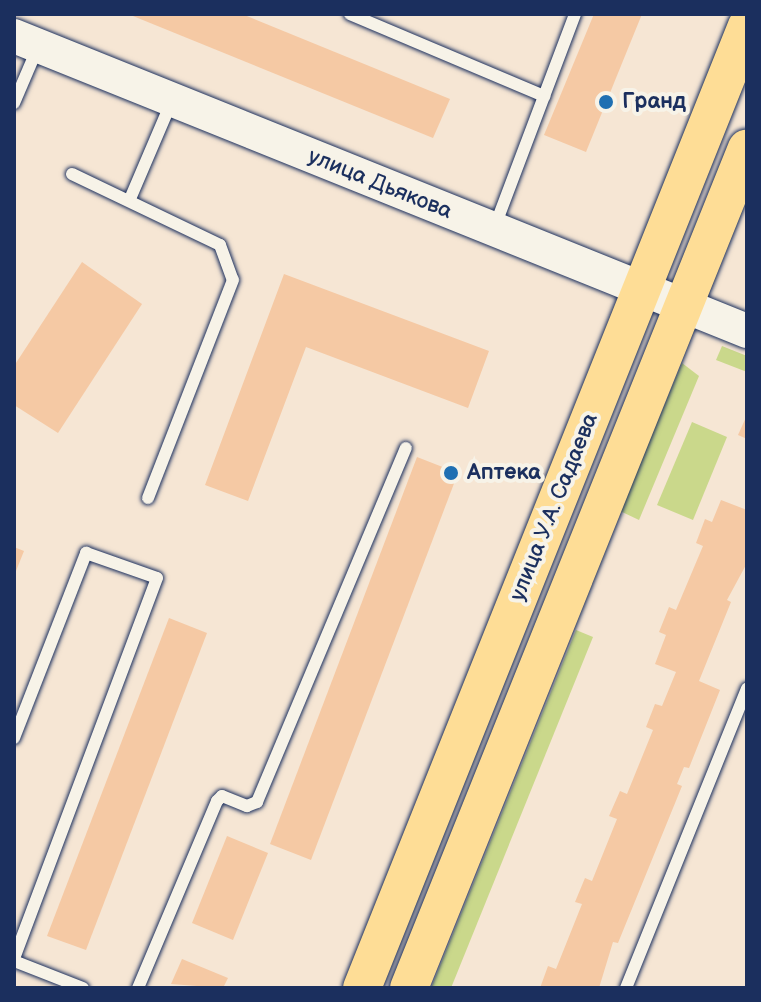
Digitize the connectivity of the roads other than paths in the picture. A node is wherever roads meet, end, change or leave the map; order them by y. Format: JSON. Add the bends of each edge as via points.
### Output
{"nodes":[{"id":1,"x":350,"y":14,"type":"edge"},
{"id":2,"x":575,"y":14,"type":"edge"},
{"id":3,"x":747,"y":26,"type":"edge"},
{"id":4,"x":26,"y":41,"type":"edge"},
{"id":5,"x":544,"y":96,"type":"junction"},
{"id":6,"x":172,"y":100,"type":"junction"},
{"id":7,"x":14,"y":103,"type":"edge"},
{"id":8,"x":747,"y":148,"type":"edge"},
{"id":9,"x":72,"y":174,"type":"dead end"},
{"id":10,"x":130,"y":199,"type":"junction"},
{"id":11,"x":494,"y":229,"type":"junction"},
{"id":12,"x":641,"y":289,"type":"junction"},
{"id":13,"x":683,"y":305,"type":"junction"},
{"id":14,"x":747,"y":331,"type":"edge"},
{"id":15,"x":406,"y":448,"type":"dead end"},
{"id":16,"x":148,"y":498,"type":"dead end"},
{"id":17,"x":747,"y":689,"type":"edge"},
{"id":18,"x":14,"y":738,"type":"edge"},
{"id":19,"x":14,"y":960,"type":"edge"},
{"id":20,"x":83,"y":988,"type":"edge"},
{"id":21,"x":138,"y":988,"type":"edge"},
{"id":22,"x":362,"y":988,"type":"edge"},
{"id":23,"x":409,"y":988,"type":"edge"},
{"id":24,"x":626,"y":988,"type":"edge"}],
"edges":[{"from":1,"to":5,"type":"lane"},
{"from":2,"to":5,"type":"lane"},
{"from":3,"to":12,"type":"main road","name":"улица У.А. Садаева"},
{"from":4,"to":6,"type":"street","name":"улица Дьякова"},
{"from":4,"to":7,"type":"lane"},
{"from":5,"to":11,"type":"lane"},
{"from":6,"to":10,"type":"lane"},
{"from":6,"to":11,"type":"street","name":"улица Дьякова"},
{"from":8,"to":13,"type":"main road","name":"улица У.А. Садаева"},
{"from":9,"to":10,"type":"lane"},
{"from":10,"to":16,"type":"lane","via":[[220,245],[233,280]]},
{"from":11,"to":12,"type":"street","name":"улица Дьякова"},
{"from":12,"to":13,"type":"street","name":"улица Дьякова"},
{"from":12,"to":22,"type":"main road","name":"улица У.А. Садаева"},
{"from":13,"to":14,"type":"street","name":"улица Дьякова"},
{"from":13,"to":23,"type":"main road","name":"улица У.А. Садаева"},
{"from":15,"to":21,"type":"lane","via":[[257,802],[251,806],[226,797],[217,801]]},
{"from":17,"to":24,"type":"lane"},
{"from":18,"to":19,"type":"lane","via":[[86,553],[157,578]]},
{"from":19,"to":20,"type":"lane"}]}
